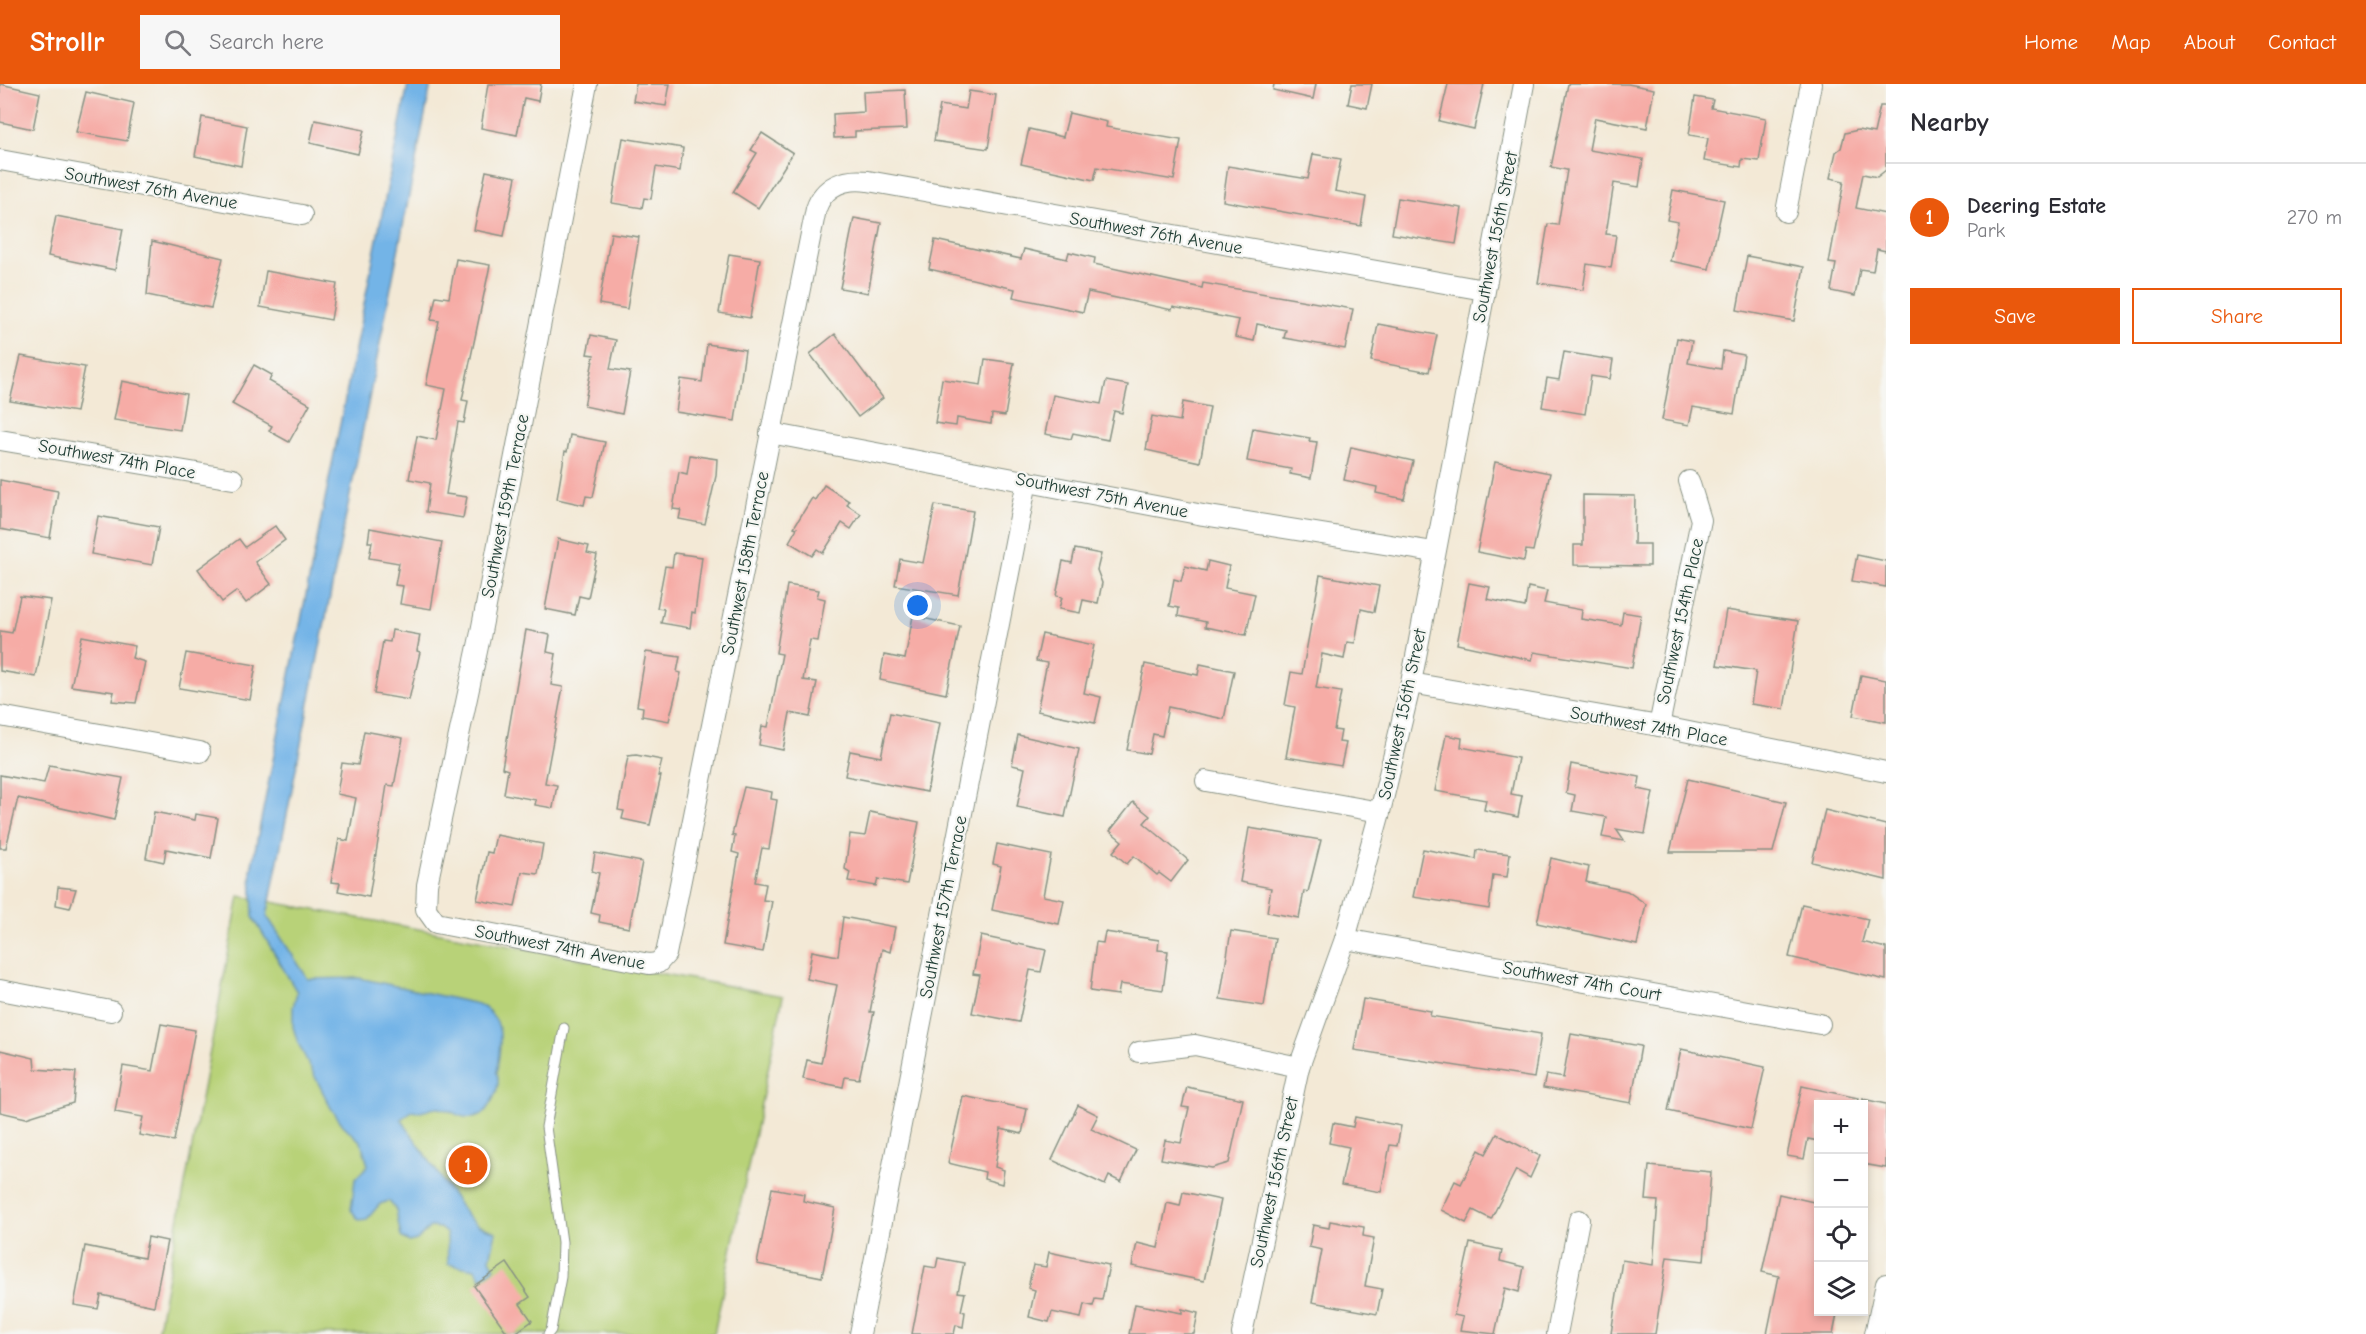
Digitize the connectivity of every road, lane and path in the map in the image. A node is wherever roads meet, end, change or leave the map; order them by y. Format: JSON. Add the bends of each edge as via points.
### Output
{"nodes":[{"id":1,"x":587,"y":84,"type":"edge"},
{"id":2,"x":1524,"y":84,"type":"edge"},
{"id":3,"x":1811,"y":84,"type":"edge"},
{"id":4,"x":0,"y":160,"type":"edge"},
{"id":5,"x":829,"y":188,"type":"joint"},
{"id":6,"x":1786,"y":212,"type":"dead end"},
{"id":7,"x":302,"y":215,"type":"dead end"},
{"id":8,"x":1484,"y":290,"type":"junction"},
{"id":9,"x":770,"y":433,"type":"junction"},
{"id":10,"x":0,"y":440,"type":"edge"},
{"id":11,"x":233,"y":479,"type":"dead end"},
{"id":12,"x":1027,"y":481,"type":"junction"},
{"id":13,"x":1689,"y":481,"type":"dead end"},
{"id":14,"x":1434,"y":552,"type":"junction"},
{"id":15,"x":1411,"y":683,"type":"junction"},
{"id":16,"x":0,"y":716,"type":"edge"},
{"id":17,"x":1659,"y":726,"type":"junction"},
{"id":18,"x":200,"y":752,"type":"dead end"},
{"id":19,"x":1886,"y":772,"type":"edge"},
{"id":20,"x":1206,"y":781,"type":"dead end"},
{"id":21,"x":1380,"y":812,"type":"junction"},
{"id":22,"x":436,"y":923,"type":"joint"},
{"id":23,"x":1345,"y":939,"type":"junction"},
{"id":24,"x":669,"y":941,"type":"joint"},
{"id":25,"x":0,"y":990,"type":"edge"},
{"id":26,"x":111,"y":1011,"type":"dead end"},
{"id":27,"x":1820,"y":1024,"type":"dead end"},
{"id":28,"x":564,"y":1028,"type":"dead end"},
{"id":29,"x":1139,"y":1052,"type":"dead end"},
{"id":30,"x":1299,"y":1068,"type":"junction"},
{"id":31,"x":1579,"y":1220,"type":"dead end"},
{"id":32,"x":1886,"y":1284,"type":"edge"},
{"id":33,"x":548,"y":1334,"type":"edge"},
{"id":34,"x":860,"y":1334,"type":"edge"},
{"id":35,"x":1242,"y":1334,"type":"edge"},
{"id":36,"x":1557,"y":1334,"type":"edge"},
{"id":37,"x":1875,"y":1334,"type":"edge"}],
"edges":[{"from":1,"to":22,"type":"street","name":"Southwest 159th Terrace","via":[[480,637],[427,885],[426,909]]},
{"from":2,"to":8,"type":"street","name":"Southwest 156th Street"},
{"from":3,"to":6,"type":"street"},
{"from":4,"to":7,"type":"street","name":"Southwest 76th Avenue"},
{"from":5,"to":8,"type":"street","name":"Southwest 76th Avenue","via":[[849,181],[868,181]]},
{"from":5,"to":9,"type":"street","name":"Southwest 158th Terrace","via":[[816,209]]},
{"from":8,"to":14,"type":"street","name":"Southwest 156th Street"},
{"from":9,"to":12,"type":"street","name":"Southwest 75th Avenue"},
{"from":9,"to":24,"type":"street","name":"Southwest 158th Terrace"},
{"from":10,"to":11,"type":"street","name":"Southwest 74th Place"},
{"from":12,"to":14,"type":"street","name":"Southwest 75th Avenue","via":[[1203,515]]},
{"from":12,"to":34,"type":"street","name":"Southwest 157th Terrace"},
{"from":13,"to":17,"type":"street","name":"Southwest 154th Place","via":[[1701,520]]},
{"from":14,"to":15,"type":"street","name":"Southwest 156th Street"},
{"from":15,"to":17,"type":"street","name":"Southwest 74th Place"},
{"from":15,"to":21,"type":"street","name":"Southwest 156th Street"},
{"from":16,"to":18,"type":"street"},
{"from":17,"to":19,"type":"street","name":"Southwest 74th Place"},
{"from":20,"to":21,"type":"street"},
{"from":21,"to":23,"type":"street","name":"Southwest 156th Street"},
{"from":22,"to":24,"type":"street","name":"Southwest 74th Avenue","via":[[649,964],[664,958]]},
{"from":23,"to":27,"type":"street","name":"Southwest 74th Court"},
{"from":23,"to":30,"type":"street","name":"Southwest 156th Street"},
{"from":25,"to":26,"type":"street"},
{"from":28,"to":33,"type":"lane","via":[[546,1127],[562,1242],[561,1277]]},
{"from":29,"to":30,"type":"street","via":[[1194,1045]]},
{"from":30,"to":35,"type":"street","name":"Southwest 156th Street"},
{"from":31,"to":36,"type":"street"},
{"from":32,"to":37,"type":"street"}]}
